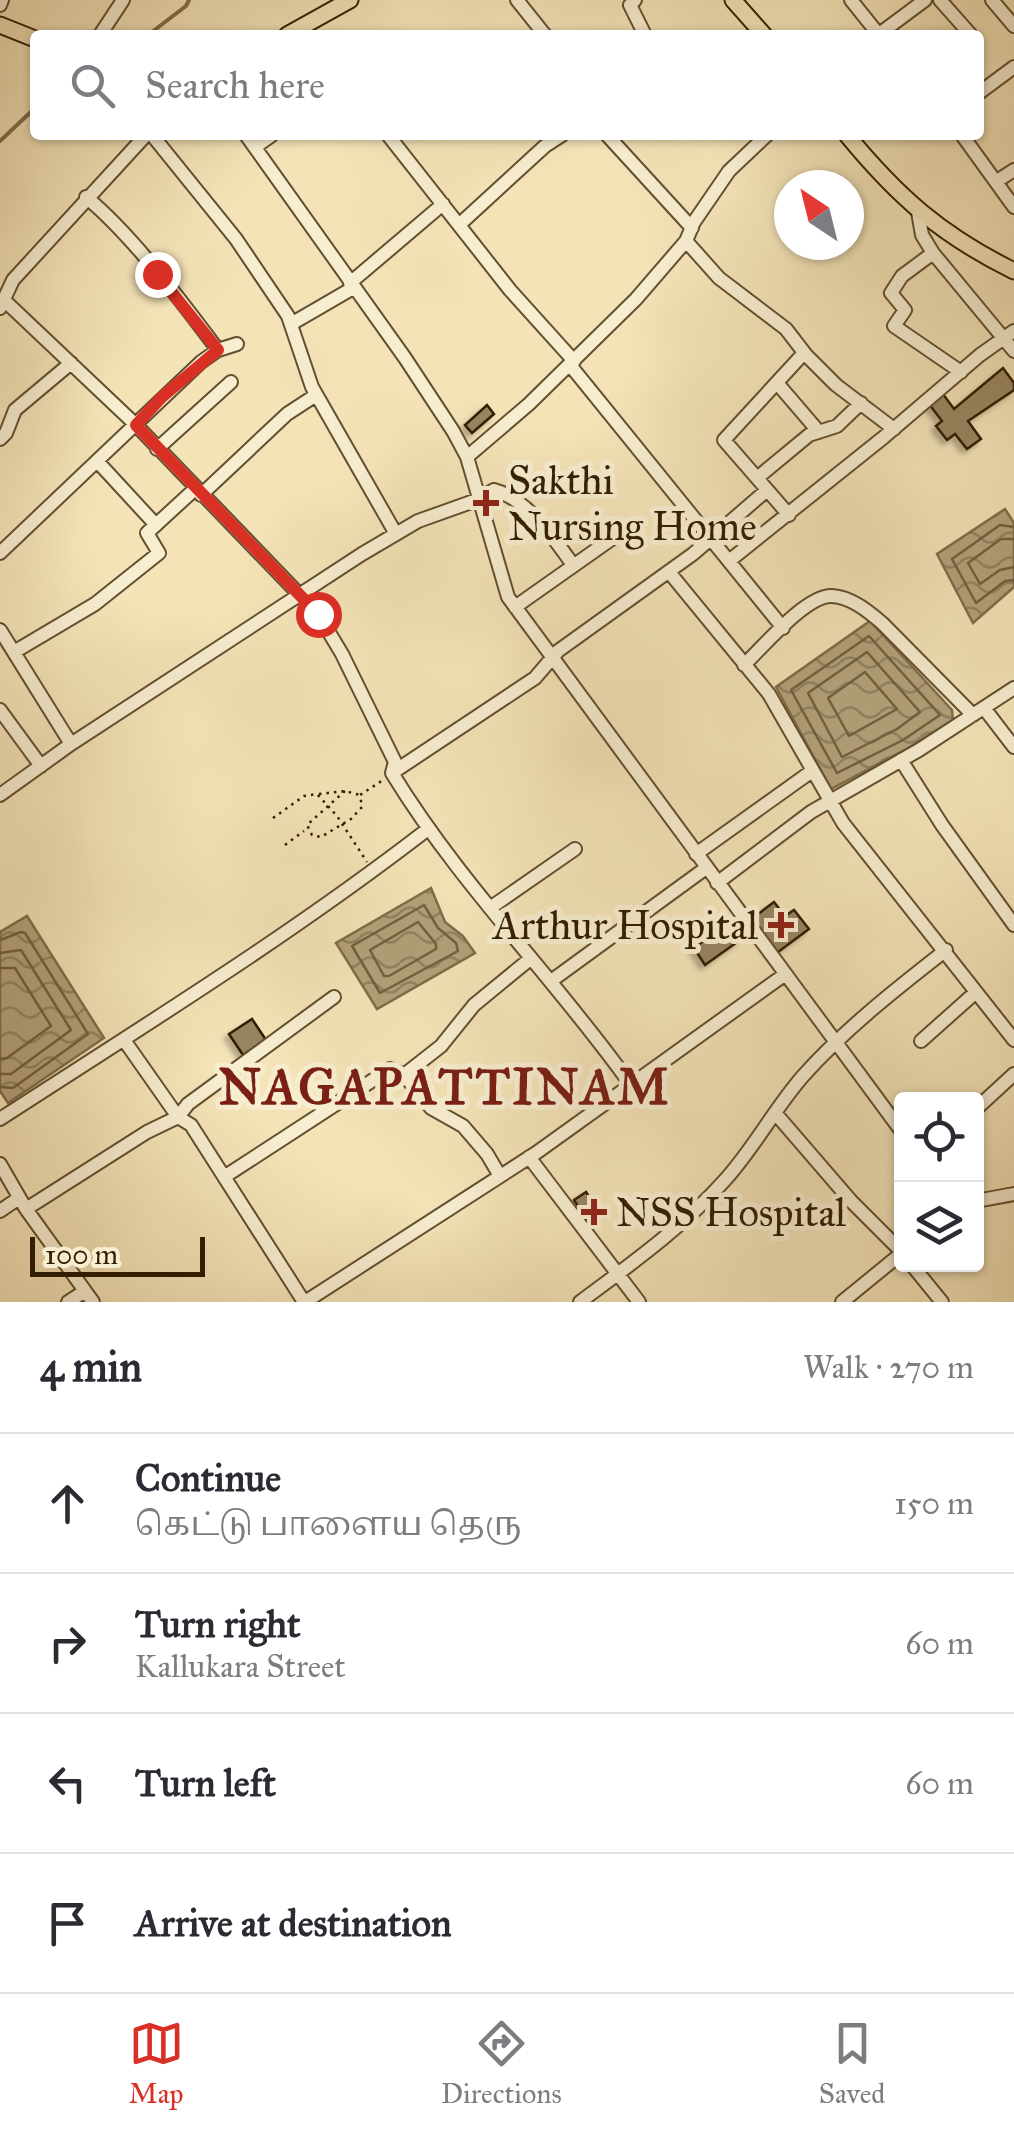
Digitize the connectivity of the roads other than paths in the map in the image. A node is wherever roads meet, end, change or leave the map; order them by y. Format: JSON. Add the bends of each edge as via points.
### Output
{"nodes":[{"id":1,"x":123,"y":0,"type":"edge"},
{"id":2,"x":350,"y":0,"type":"edge"},
{"id":3,"x":517,"y":0,"type":"edge"},
{"id":4,"x":635,"y":0,"type":"edge"},
{"id":5,"x":733,"y":0,"type":"edge"},
{"id":6,"x":851,"y":0,"type":"edge"},
{"id":7,"x":925,"y":0,"type":"edge"},
{"id":8,"x":940,"y":0,"type":"edge"},
{"id":9,"x":992,"y":0,"type":"edge"},
{"id":10,"x":0,"y":25,"type":"edge"},
{"id":11,"x":1014,"y":26,"type":"edge"},
{"id":12,"x":103,"y":30,"type":"edge"},
{"id":13,"x":299,"y":30,"type":"edge"},
{"id":14,"x":541,"y":30,"type":"edge"},
{"id":15,"x":642,"y":30,"type":"edge"},
{"id":16,"x":760,"y":30,"type":"edge"},
{"id":17,"x":874,"y":30,"type":"edge"},
{"id":18,"x":885,"y":30,"type":"edge"},
{"id":19,"x":967,"y":30,"type":"edge"},
{"id":20,"x":30,"y":37,"type":"edge"},
{"id":21,"x":1014,"y":67,"type":"edge"},
{"id":22,"x":984,"y":89,"type":"edge"},
{"id":23,"x":144,"y":140,"type":"edge"},
{"id":24,"x":153,"y":140,"type":"edge"},
{"id":25,"x":250,"y":140,"type":"edge"},
{"id":26,"x":265,"y":140,"type":"edge"},
{"id":27,"x":392,"y":140,"type":"edge"},
{"id":28,"x":554,"y":140,"type":"edge"},
{"id":29,"x":611,"y":140,"type":"edge"},
{"id":30,"x":761,"y":140,"type":"edge"},
{"id":31,"x":851,"y":140,"type":"edge"},
{"id":32,"x":966,"y":140,"type":"edge"},
{"id":33,"x":255,"y":147,"type":"junction"},
{"id":34,"x":1014,"y":170,"type":"edge"},
{"id":35,"x":997,"y":182,"type":"junction"},
{"id":36,"x":86,"y":197,"type":"junction"},
{"id":37,"x":443,"y":204,"type":"junction"},
{"id":38,"x":1014,"y":207,"type":"edge"},
{"id":39,"x":918,"y":212,"type":"junction"},
{"id":40,"x":460,"y":224,"type":"junction"},
{"id":41,"x":689,"y":234,"type":"junction"},
{"id":42,"x":933,"y":253,"type":"junction"},
{"id":43,"x":1014,"y":271,"type":"edge"},
{"id":44,"x":352,"y":285,"type":"junction"},
{"id":45,"x":3,"y":295,"type":"edge"},
{"id":46,"x":292,"y":324,"type":"junction"},
{"id":47,"x":1009,"y":335,"type":"edge"},
{"id":48,"x":237,"y":344,"type":"dead end"},
{"id":49,"x":218,"y":350,"type":"junction"},
{"id":50,"x":1014,"y":352,"type":"edge"},
{"id":51,"x":804,"y":353,"type":"junction"},
{"id":52,"x":72,"y":363,"type":"junction"},
{"id":53,"x":572,"y":363,"type":"junction"},
{"id":54,"x":961,"y":372,"type":"junction"},
{"id":55,"x":231,"y":382,"type":"dead end"},
{"id":56,"x":777,"y":382,"type":"junction"},
{"id":57,"x":316,"y":395,"type":"junction"},
{"id":58,"x":861,"y":403,"type":"junction"},
{"id":59,"x":136,"y":425,"type":"junction"},
{"id":60,"x":894,"y":429,"type":"junction"},
{"id":61,"x":818,"y":432,"type":"junction"},
{"id":62,"x":0,"y":439,"type":"edge"},
{"id":63,"x":158,"y":448,"type":"junction"},
{"id":64,"x":467,"y":457,"type":"junction"},
{"id":65,"x":97,"y":461,"type":"junction"},
{"id":66,"x":756,"y":478,"type":"junction"},
{"id":67,"x":767,"y":490,"type":"junction"},
{"id":68,"x":198,"y":492,"type":"junction"},
{"id":69,"x":477,"y":500,"type":"junction"},
{"id":70,"x":789,"y":515,"type":"junction"},
{"id":71,"x":156,"y":525,"type":"junction"},
{"id":72,"x":628,"y":528,"type":"dead end"},
{"id":73,"x":396,"y":534,"type":"junction"},
{"id":74,"x":708,"y":540,"type":"junction"},
{"id":75,"x":0,"y":554,"type":"edge"},
{"id":76,"x":729,"y":561,"type":"junction"},
{"id":77,"x":573,"y":564,"type":"junction"},
{"id":78,"x":670,"y":572,"type":"junction"},
{"id":79,"x":298,"y":596,"type":"junction"},
{"id":80,"x":515,"y":607,"type":"junction"},
{"id":81,"x":782,"y":628,"type":"junction"},
{"id":82,"x":0,"y":630,"type":"edge"},
{"id":83,"x":14,"y":652,"type":"junction"},
{"id":84,"x":552,"y":658,"type":"junction"},
{"id":85,"x":744,"y":664,"type":"junction"},
{"id":86,"x":1014,"y":688,"type":"edge"},
{"id":87,"x":0,"y":710,"type":"edge"},
{"id":88,"x":978,"y":712,"type":"junction"},
{"id":89,"x":71,"y":744,"type":"junction"},
{"id":90,"x":1014,"y":747,"type":"edge"},
{"id":91,"x":902,"y":760,"type":"junction"},
{"id":92,"x":40,"y":766,"type":"junction"},
{"id":93,"x":812,"y":772,"type":"junction"},
{"id":94,"x":392,"y":774,"type":"junction"},
{"id":95,"x":0,"y":795,"type":"edge"},
{"id":96,"x":828,"y":802,"type":"junction"},
{"id":97,"x":428,"y":829,"type":"junction"},
{"id":98,"x":575,"y":849,"type":"dead end"},
{"id":99,"x":696,"y":854,"type":"junction"},
{"id":100,"x":706,"y":868,"type":"junction"},
{"id":101,"x":717,"y":883,"type":"junction"},
{"id":102,"x":490,"y":908,"type":"junction"},
{"id":103,"x":1014,"y":925,"type":"edge"},
{"id":104,"x":946,"y":950,"type":"junction"},
{"id":105,"x":530,"y":959,"type":"junction"},
{"id":106,"x":784,"y":975,"type":"junction"},
{"id":107,"x":551,"y":981,"type":"junction"},
{"id":108,"x":976,"y":992,"type":"junction"},
{"id":109,"x":334,"y":997,"type":"dead end"},
{"id":110,"x":124,"y":1040,"type":"junction"},
{"id":111,"x":920,"y":1040,"type":"dead end"},
{"id":112,"x":1014,"y":1040,"type":"edge"},
{"id":113,"x":835,"y":1044,"type":"junction"},
{"id":114,"x":1014,"y":1074,"type":"edge"},
{"id":115,"x":404,"y":1075,"type":"junction"},
{"id":116,"x":631,"y":1085,"type":"junction"},
{"id":117,"x":984,"y":1102,"type":"edge"},
{"id":118,"x":776,"y":1114,"type":"junction"},
{"id":119,"x":178,"y":1117,"type":"junction"},
{"id":120,"x":0,"y":1119,"type":"edge"},
{"id":121,"x":894,"y":1121,"type":"edge"},
{"id":122,"x":529,"y":1158,"type":"junction"},
{"id":123,"x":0,"y":1164,"type":"edge"},
{"id":124,"x":500,"y":1176,"type":"junction"},
{"id":125,"x":224,"y":1177,"type":"junction"},
{"id":126,"x":1014,"y":1194,"type":"edge"},
{"id":127,"x":984,"y":1200,"type":"edge"},
{"id":128,"x":23,"y":1204,"type":"junction"},
{"id":129,"x":0,"y":1211,"type":"edge"},
{"id":130,"x":894,"y":1244,"type":"edge"},
{"id":131,"x":894,"y":1259,"type":"edge"},
{"id":132,"x":918,"y":1272,"type":"edge"},
{"id":133,"x":619,"y":1273,"type":"junction"},
{"id":134,"x":89,"y":1296,"type":"edge"},
{"id":135,"x":68,"y":1302,"type":"edge"},
{"id":136,"x":304,"y":1302,"type":"edge"},
{"id":137,"x":580,"y":1302,"type":"edge"},
{"id":138,"x":639,"y":1302,"type":"edge"},
{"id":139,"x":842,"y":1302,"type":"edge"},
{"id":140,"x":942,"y":1302,"type":"edge"}],
"edges":[{"from":1,"to":12,"type":"street"},
{"from":2,"to":13,"type":"main road"},
{"from":3,"to":14,"type":"street"},
{"from":4,"to":15,"type":"street","via":[[630,5]]},
{"from":5,"to":16,"type":"main road"},
{"from":6,"to":17,"type":"street"},
{"from":7,"to":18,"type":"street"},
{"from":8,"to":19,"type":"street"},
{"from":9,"to":11,"type":"street"},
{"from":10,"to":20,"type":"main road"},
{"from":21,"to":22,"type":"street"},
{"from":23,"to":36,"type":"street"},
{"from":24,"to":46,"type":"street","via":[[236,239]]},
{"from":25,"to":33,"type":"street"},
{"from":26,"to":33,"type":"street"},
{"from":27,"to":37,"type":"street"},
{"from":28,"to":40,"type":"street"},
{"from":29,"to":41,"type":"street"},
{"from":30,"to":41,"type":"street","via":[[728,172]]},
{"from":31,"to":39,"type":"main road"},
{"from":32,"to":35,"type":"street"},
{"from":33,"to":44,"type":"street"},
{"from":34,"to":35,"type":"street"},
{"from":35,"to":38,"type":"street"},
{"from":36,"to":45,"type":"street"},
{"from":36,"to":49,"type":"street"},
{"from":37,"to":40,"type":"street"},
{"from":37,"to":44,"type":"street"},
{"from":39,"to":42,"type":"street"},
{"from":39,"to":43,"type":"main road"},
{"from":40,"to":53,"type":"street"},
{"from":41,"to":51,"type":"street","via":[[719,278],[786,329]]},
{"from":41,"to":53,"type":"street"},
{"from":42,"to":47,"type":"street"},
{"from":42,"to":54,"type":"street","via":[[891,293],[905,310],[894,326]]},
{"from":44,"to":46,"type":"street"},
{"from":44,"to":64,"type":"street"},
{"from":45,"to":52,"type":"street"},
{"from":46,"to":57,"type":"street"},
{"from":47,"to":50,"type":"street"},
{"from":47,"to":54,"type":"street"},
{"from":48,"to":49,"type":"street"},
{"from":49,"to":59,"type":"street"},
{"from":51,"to":56,"type":"street"},
{"from":51,"to":58,"type":"street"},
{"from":52,"to":59,"type":"street"},
{"from":52,"to":62,"type":"street","via":[[15,410]]},
{"from":53,"to":64,"type":"street"},
{"from":53,"to":74,"type":"street"},
{"from":54,"to":60,"type":"street"},
{"from":55,"to":63,"type":"street"},
{"from":56,"to":61,"type":"street"},
{"from":56,"to":66,"type":"street","via":[[724,440]]},
{"from":57,"to":68,"type":"street"},
{"from":57,"to":73,"type":"street"},
{"from":58,"to":60,"type":"street"},
{"from":58,"to":61,"type":"street","via":[[836,426]]},
{"from":59,"to":63,"type":"street"},
{"from":59,"to":65,"type":"street"},
{"from":60,"to":70,"type":"street"},
{"from":61,"to":66,"type":"street"},
{"from":63,"to":68,"type":"street"},
{"from":64,"to":69,"type":"street"},
{"from":65,"to":71,"type":"street"},
{"from":65,"to":75,"type":"street"},
{"from":66,"to":67,"type":"street"},
{"from":67,"to":70,"type":"street"},
{"from":67,"to":74,"type":"street"},
{"from":68,"to":71,"type":"street"},
{"from":68,"to":79,"type":"street"},
{"from":69,"to":73,"type":"street"},
{"from":69,"to":77,"type":"street","via":[[494,490],[508,494]]},
{"from":69,"to":80,"type":"street"},
{"from":70,"to":76,"type":"street"},
{"from":71,"to":83,"type":"street","via":[[147,538],[159,553],[95,604]]},
{"from":72,"to":77,"type":"street"},
{"from":73,"to":79,"type":"street"},
{"from":74,"to":76,"type":"street"},
{"from":74,"to":78,"type":"street"},
{"from":76,"to":81,"type":"street"},
{"from":77,"to":80,"type":"street"},
{"from":78,"to":84,"type":"street"},
{"from":78,"to":85,"type":"street"},
{"from":79,"to":89,"type":"street"},
{"from":79,"to":94,"type":"street","via":[[318,614],[342,654],[395,762]]},
{"from":80,"to":84,"type":"street"},
{"from":81,"to":85,"type":"street"},
{"from":81,"to":88,"type":"street","via":[[824,597],[842,598],[882,622]]},
{"from":82,"to":83,"type":"street"},
{"from":83,"to":89,"type":"street"},
{"from":84,"to":94,"type":"street","via":[[535,678]]},
{"from":84,"to":99,"type":"street"},
{"from":85,"to":93,"type":"street","via":[[769,694]]},
{"from":86,"to":88,"type":"street"},
{"from":87,"to":92,"type":"street"},
{"from":88,"to":90,"type":"street"},
{"from":88,"to":91,"type":"street"},
{"from":89,"to":92,"type":"street"},
{"from":91,"to":96,"type":"street"},
{"from":91,"to":103,"type":"street"},
{"from":92,"to":95,"type":"street"},
{"from":93,"to":96,"type":"street"},
{"from":93,"to":99,"type":"street"},
{"from":94,"to":97,"type":"street"},
{"from":96,"to":101,"type":"street"},
{"from":96,"to":104,"type":"street"},
{"from":97,"to":102,"type":"street"},
{"from":97,"to":110,"type":"street"},
{"from":98,"to":102,"type":"street"},
{"from":99,"to":100,"type":"street"},
{"from":100,"to":101,"type":"street"},
{"from":100,"to":107,"type":"street"},
{"from":101,"to":106,"type":"street"},
{"from":102,"to":105,"type":"street"},
{"from":104,"to":108,"type":"street"},
{"from":104,"to":113,"type":"street"},
{"from":105,"to":107,"type":"street"},
{"from":105,"to":115,"type":"street"},
{"from":106,"to":113,"type":"street"},
{"from":106,"to":116,"type":"street"},
{"from":107,"to":116,"type":"street"},
{"from":108,"to":111,"type":"street"},
{"from":108,"to":112,"type":"street"},
{"from":109,"to":119,"type":"street"},
{"from":110,"to":119,"type":"street"},
{"from":110,"to":120,"type":"street"},
{"from":113,"to":118,"type":"street"},
{"from":113,"to":121,"type":"street"},
{"from":114,"to":117,"type":"street"},
{"from":115,"to":124,"type":"street","via":[[431,1108],[462,1126]]},
{"from":115,"to":125,"type":"street","via":[[385,1072]]},
{"from":116,"to":122,"type":"street"},
{"from":118,"to":130,"type":"street"},
{"from":118,"to":133,"type":"street","via":[[726,1179]]},
{"from":119,"to":125,"type":"street"},
{"from":119,"to":128,"type":"street"},
{"from":122,"to":124,"type":"street"},
{"from":122,"to":133,"type":"street"},
{"from":123,"to":128,"type":"street"},
{"from":124,"to":136,"type":"street"},
{"from":125,"to":136,"type":"street"},
{"from":126,"to":127,"type":"street"},
{"from":128,"to":129,"type":"street"},
{"from":128,"to":134,"type":"street"},
{"from":131,"to":139,"type":"street"},
{"from":132,"to":140,"type":"street"},
{"from":133,"to":137,"type":"street"},
{"from":133,"to":138,"type":"street"},
{"from":134,"to":135,"type":"street"}]}
